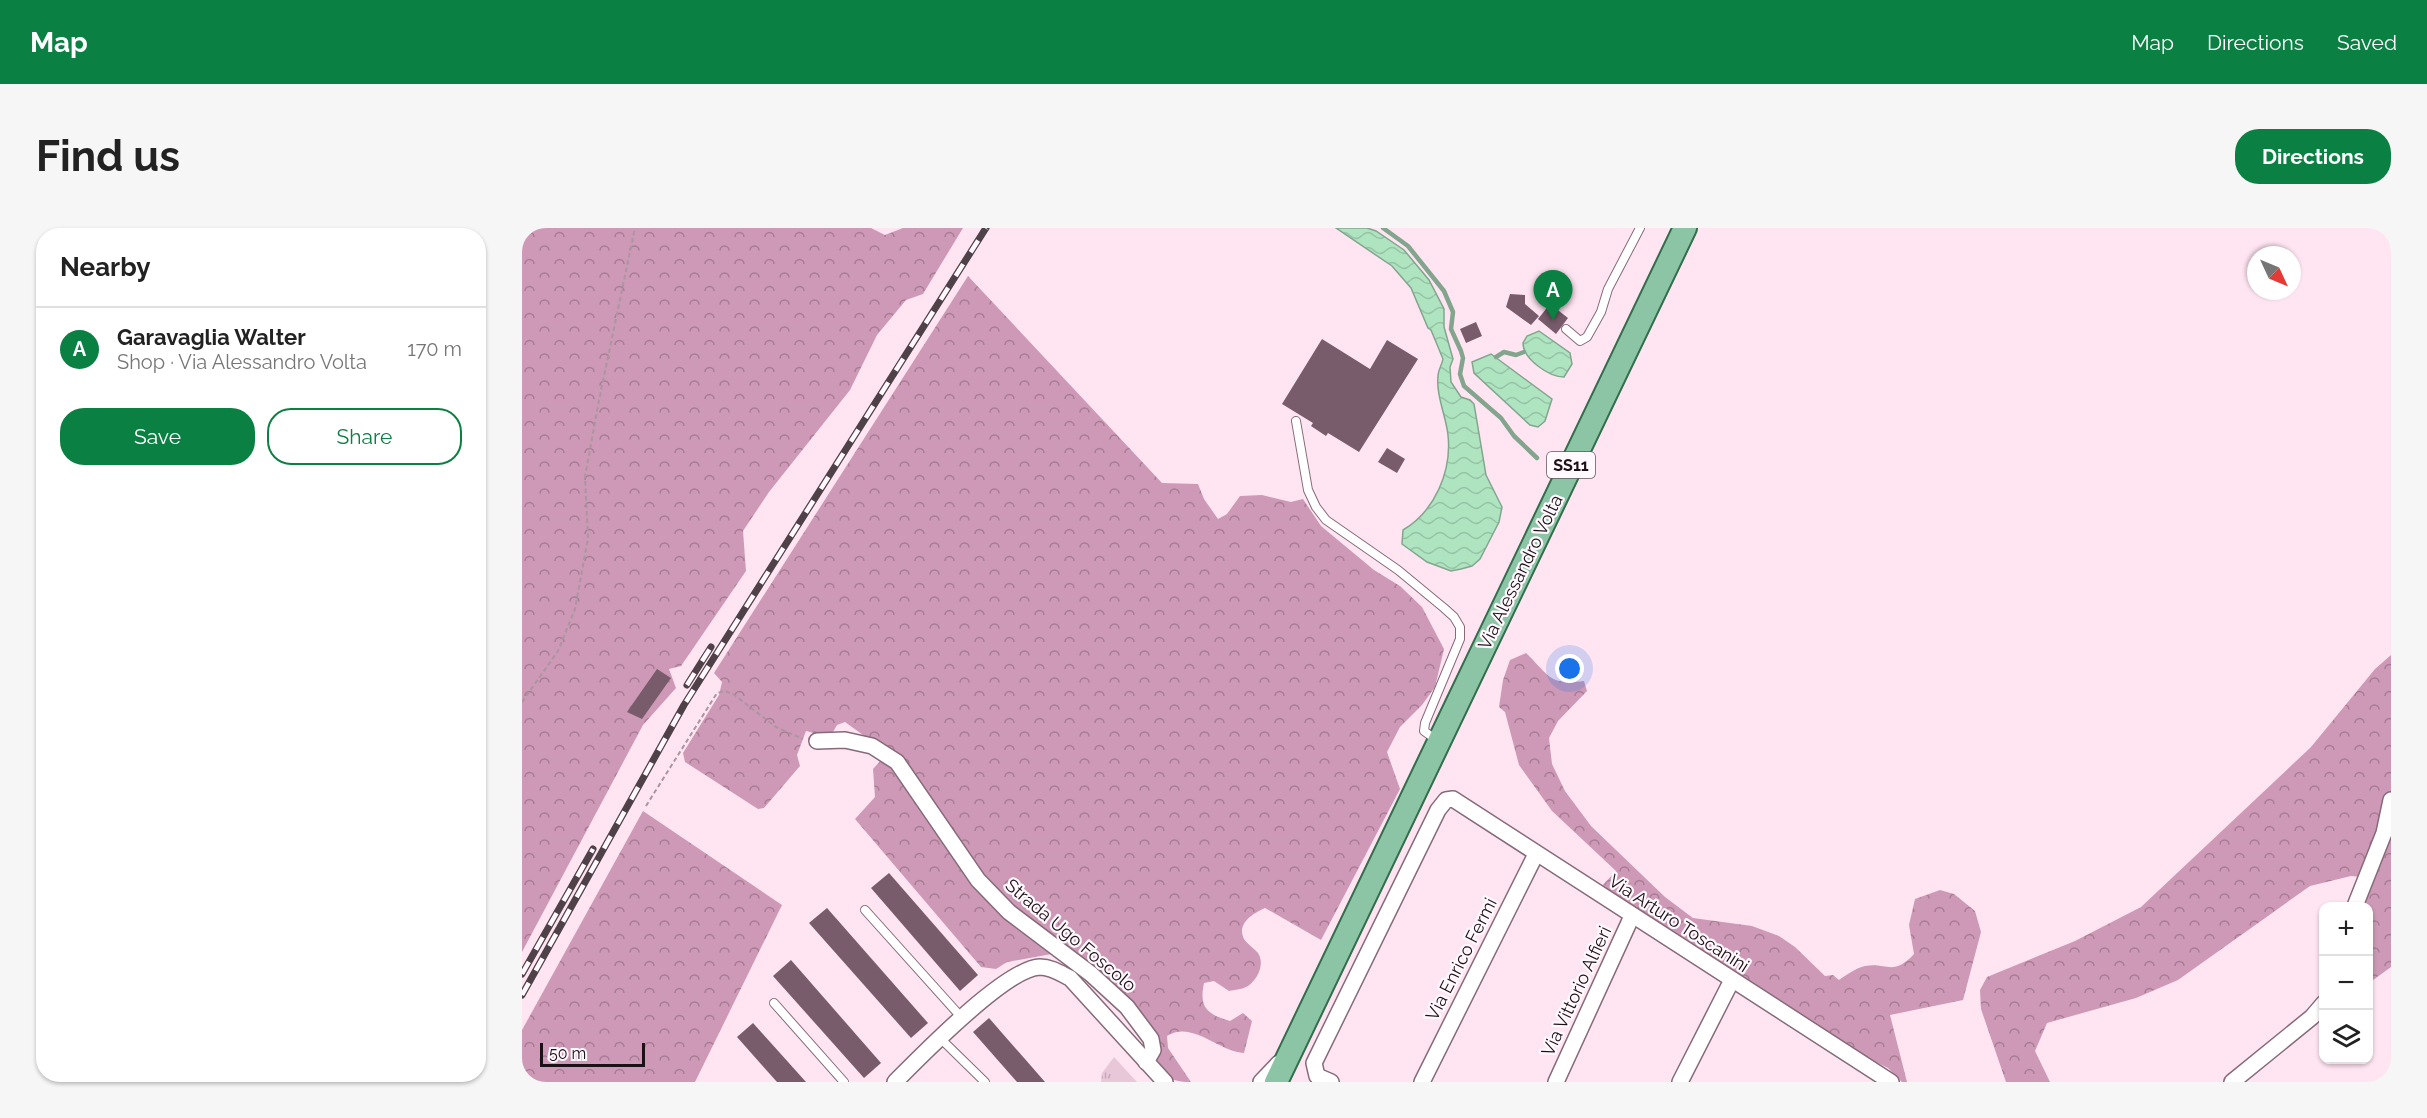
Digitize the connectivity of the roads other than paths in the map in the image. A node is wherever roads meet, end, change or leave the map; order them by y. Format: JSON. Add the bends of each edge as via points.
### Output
{"nodes":[{"id":1,"x":1640,"y":228,"type":"edge"},
{"id":2,"x":1685,"y":228,"type":"edge"},
{"id":3,"x":1566,"y":329,"type":"dead end"},
{"id":4,"x":1296,"y":421,"type":"dead end"},
{"id":5,"x":817,"y":741,"type":"road end"},
{"id":6,"x":1438,"y":742,"type":"junction"},
{"id":7,"x":2391,"y":800,"type":"edge"},
{"id":8,"x":1536,"y":854,"type":"junction"},
{"id":9,"x":2357,"y":902,"type":"edge"},
{"id":10,"x":865,"y":910,"type":"dead end"},
{"id":11,"x":1355,"y":916,"type":"junction"},
{"id":12,"x":1632,"y":916,"type":"junction"},
{"id":13,"x":1381,"y":927,"type":"junction"},
{"id":14,"x":1732,"y":980,"type":"junction"},
{"id":15,"x":774,"y":1003,"type":"dead end"},
{"id":16,"x":2319,"y":1009,"type":"edge"},
{"id":17,"x":962,"y":1018,"type":"junction"},
{"id":18,"x":940,"y":1039,"type":"junction"},
{"id":19,"x":1297,"y":1039,"type":"junction"},
{"id":20,"x":1146,"y":1062,"type":"junction"},
{"id":21,"x":1324,"y":1079,"type":"edge"},
{"id":22,"x":844,"y":1082,"type":"edge"},
{"id":23,"x":895,"y":1082,"type":"edge"},
{"id":24,"x":985,"y":1082,"type":"edge"},
{"id":25,"x":1165,"y":1082,"type":"edge"},
{"id":26,"x":1261,"y":1082,"type":"edge"},
{"id":27,"x":1276,"y":1082,"type":"edge"},
{"id":28,"x":1422,"y":1082,"type":"edge"},
{"id":29,"x":1556,"y":1082,"type":"edge"},
{"id":30,"x":1680,"y":1082,"type":"edge"},
{"id":31,"x":1891,"y":1082,"type":"edge"},
{"id":32,"x":2232,"y":1082,"type":"edge"}],
"edges":[{"from":1,"to":3,"type":"lane","via":[[1587,337],[1580,340]]},
{"from":2,"to":6,"type":"main road","name":"Via Alessandro Volta","number":"SS11"},
{"from":4,"to":6,"type":"lane","via":[[1308,490],[1326,520],[1398,570],[1455,618],[1460,627],[1460,639],[1425,723],[1424,731]]},
{"from":5,"to":20,"type":"street","name":"Strada Ugo Foscolo","via":[[845,740],[872,746],[897,762],[978,880],[1009,912],[1127,1007],[1151,1039],[1153,1050]]},
{"from":6,"to":11,"type":"main road","name":"Via Alessandro Volta","number":"SS11"},
{"from":7,"to":9,"type":"street","via":[[2384,833]]},
{"from":8,"to":12,"type":"street","name":"Via Arturo Toscanini"},
{"from":8,"to":13,"type":"street","name":"Via Arturo Toscanini","via":[[1461,803],[1446,800]]},
{"from":8,"to":28,"type":"street","name":"Via Enrico Fermi"},
{"from":10,"to":17,"type":"lane"},
{"from":11,"to":13,"type":"street"},
{"from":11,"to":19,"type":"main road","name":"Via Alessandro Volta","number":"SS11"},
{"from":12,"to":14,"type":"street","name":"Via Arturo Toscanini"},
{"from":12,"to":29,"type":"street","name":"Via Vittorio Alfieri"},
{"from":13,"to":21,"type":"street","via":[[1314,1063]]},
{"from":14,"to":30,"type":"street"},
{"from":14,"to":31,"type":"street","name":"Via Arturo Toscanini"},
{"from":15,"to":22,"type":"lane"},
{"from":16,"to":32,"type":"street"},
{"from":17,"to":18,"type":"street"},
{"from":17,"to":20,"type":"street","via":[[1021,972],[1038,967],[1052,969],[1070,978]]},
{"from":18,"to":23,"type":"street"},
{"from":18,"to":24,"type":"lane"},
{"from":19,"to":26,"type":"street"},
{"from":19,"to":27,"type":"main road","name":"Via Alessandro Volta","number":"SS11"},
{"from":20,"to":25,"type":"street"}]}
